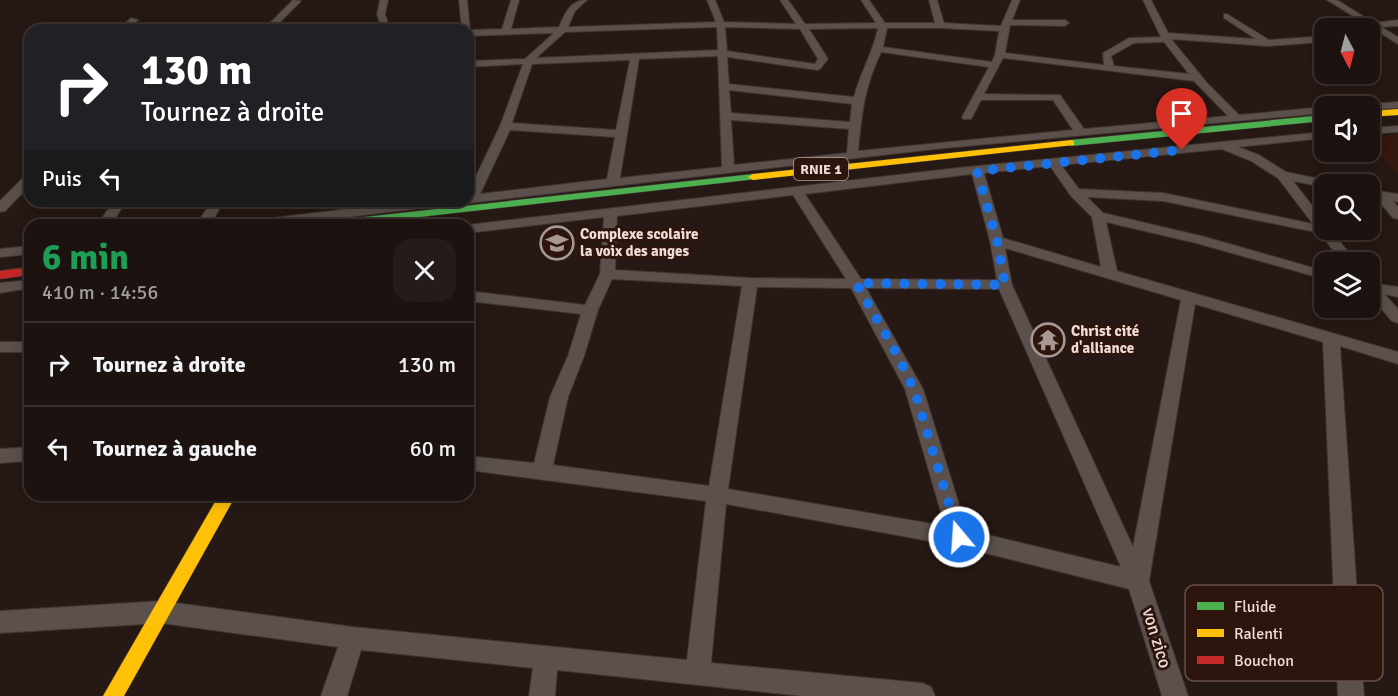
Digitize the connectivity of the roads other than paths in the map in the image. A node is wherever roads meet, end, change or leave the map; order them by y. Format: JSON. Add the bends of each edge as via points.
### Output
{"nodes":[{"id":1,"x":384,"y":0,"type":"edge"},
{"id":2,"x":463,"y":0,"type":"edge"},
{"id":3,"x":515,"y":0,"type":"edge"},
{"id":4,"x":583,"y":0,"type":"edge"},
{"id":5,"x":711,"y":0,"type":"edge"},
{"id":6,"x":784,"y":0,"type":"edge"},
{"id":7,"x":865,"y":0,"type":"edge"},
{"id":8,"x":933,"y":0,"type":"edge"},
{"id":9,"x":1016,"y":0,"type":"edge"},
{"id":10,"x":1147,"y":0,"type":"edge"},
{"id":11,"x":1331,"y":0,"type":"edge"},
{"id":12,"x":297,"y":1,"type":"edge"},
{"id":13,"x":1237,"y":11,"type":"dead end"},
{"id":14,"x":1363,"y":18,"type":"edge"},
{"id":15,"x":134,"y":20,"type":"dead end"},
{"id":16,"x":1065,"y":23,"type":"dead end"},
{"id":17,"x":1398,"y":23,"type":"edge"},
{"id":18,"x":129,"y":24,"type":"edge"},
{"id":19,"x":273,"y":24,"type":"edge"},
{"id":20,"x":384,"y":24,"type":"edge"},
{"id":21,"x":466,"y":24,"type":"edge"},
{"id":22,"x":722,"y":24,"type":"junction"},
{"id":23,"x":940,"y":25,"type":"junction"},
{"id":24,"x":1380,"y":25,"type":"edge"},
{"id":25,"x":1006,"y":26,"type":"junction"},
{"id":26,"x":803,"y":27,"type":"junction"},
{"id":27,"x":883,"y":27,"type":"junction"},
{"id":28,"x":1380,"y":28,"type":"edge"},
{"id":29,"x":562,"y":30,"type":"junction"},
{"id":30,"x":506,"y":31,"type":"junction"},
{"id":31,"x":474,"y":32,"type":"edge"},
{"id":32,"x":1380,"y":34,"type":"edge"},
{"id":33,"x":1387,"y":34,"type":"junction"},
{"id":34,"x":1167,"y":36,"type":"junction"},
{"id":35,"x":1314,"y":40,"type":"edge"},
{"id":36,"x":1398,"y":41,"type":"edge"},
{"id":37,"x":1268,"y":43,"type":"junction"},
{"id":38,"x":878,"y":49,"type":"junction"},
{"id":39,"x":722,"y":53,"type":"junction"},
{"id":40,"x":1000,"y":55,"type":"junction"},
{"id":41,"x":636,"y":56,"type":"junction"},
{"id":42,"x":529,"y":60,"type":"junction"},
{"id":43,"x":474,"y":64,"type":"edge"},
{"id":44,"x":994,"y":65,"type":"junction"},
{"id":45,"x":1110,"y":68,"type":"junction"},
{"id":46,"x":1198,"y":78,"type":"junction"},
{"id":47,"x":726,"y":87,"type":"junction"},
{"id":48,"x":976,"y":97,"type":"junction"},
{"id":49,"x":858,"y":101,"type":"junction"},
{"id":50,"x":1398,"y":105,"type":"edge"},
{"id":51,"x":1380,"y":106,"type":"edge"},
{"id":52,"x":1314,"y":112,"type":"edge"},
{"id":53,"x":1398,"y":112,"type":"edge"},
{"id":54,"x":1380,"y":113,"type":"edge"},
{"id":55,"x":726,"y":116,"type":"junction"},
{"id":56,"x":967,"y":117,"type":"dead end"},
{"id":57,"x":1236,"y":118,"type":"junction"},
{"id":58,"x":1314,"y":119,"type":"edge"},
{"id":59,"x":1398,"y":122,"type":"edge"},
{"id":60,"x":1380,"y":123,"type":"edge"},
{"id":61,"x":506,"y":126,"type":"junction"},
{"id":62,"x":855,"y":126,"type":"junction"},
{"id":63,"x":1314,"y":129,"type":"edge"},
{"id":64,"x":1398,"y":129,"type":"edge"},
{"id":65,"x":1380,"y":130,"type":"edge"},
{"id":66,"x":1082,"y":133,"type":"junction"},
{"id":67,"x":623,"y":134,"type":"junction"},
{"id":68,"x":1314,"y":136,"type":"edge"},
{"id":69,"x":1225,"y":145,"type":"junction"},
{"id":70,"x":852,"y":156,"type":"junction"},
{"id":71,"x":1054,"y":163,"type":"junction"},
{"id":72,"x":728,"y":168,"type":"junction"},
{"id":73,"x":977,"y":171,"type":"junction"},
{"id":74,"x":1282,"y":175,"type":"junction"},
{"id":75,"x":613,"y":182,"type":"junction"},
{"id":76,"x":1314,"y":182,"type":"edge"},
{"id":77,"x":24,"y":184,"type":"edge"},
{"id":78,"x":474,"y":190,"type":"edge"},
{"id":79,"x":797,"y":191,"type":"junction"},
{"id":80,"x":1075,"y":193,"type":"junction"},
{"id":81,"x":1380,"y":196,"type":"edge"},
{"id":82,"x":474,"y":198,"type":"edge"},
{"id":83,"x":1398,"y":198,"type":"edge"},
{"id":84,"x":1380,"y":199,"type":"edge"},
{"id":85,"x":474,"y":202,"type":"edge"},
{"id":86,"x":402,"y":207,"type":"edge"},
{"id":87,"x":423,"y":207,"type":"edge"},
{"id":88,"x":0,"y":208,"type":"edge"},
{"id":89,"x":611,"y":211,"type":"junction"},
{"id":90,"x":342,"y":215,"type":"edge"},
{"id":91,"x":1398,"y":215,"type":"edge"},
{"id":92,"x":1098,"y":216,"type":"junction"},
{"id":93,"x":1314,"y":218,"type":"edge"},
{"id":94,"x":304,"y":219,"type":"edge"},
{"id":95,"x":467,"y":219,"type":"edge"},
{"id":96,"x":474,"y":228,"type":"edge"},
{"id":97,"x":1314,"y":228,"type":"edge"},
{"id":98,"x":1331,"y":240,"type":"edge"},
{"id":99,"x":997,"y":241,"type":"junction"},
{"id":100,"x":24,"y":250,"type":"edge"},
{"id":101,"x":1341,"y":252,"type":"edge"},
{"id":102,"x":0,"y":253,"type":"edge"},
{"id":103,"x":24,"y":261,"type":"edge"},
{"id":104,"x":0,"y":263,"type":"edge"},
{"id":105,"x":24,"y":272,"type":"edge"},
{"id":106,"x":1314,"y":272,"type":"edge"},
{"id":107,"x":607,"y":274,"type":"junction"},
{"id":108,"x":1110,"y":274,"type":"junction"},
{"id":109,"x":0,"y":275,"type":"edge"},
{"id":110,"x":750,"y":282,"type":"junction"},
{"id":111,"x":856,"y":283,"type":"junction"},
{"id":112,"x":24,"y":285,"type":"edge"},
{"id":113,"x":1005,"y":285,"type":"junction"},
{"id":114,"x":0,"y":288,"type":"edge"},
{"id":115,"x":1380,"y":289,"type":"edge"},
{"id":116,"x":1398,"y":292,"type":"edge"},
{"id":117,"x":1189,"y":296,"type":"junction"},
{"id":118,"x":474,"y":297,"type":"edge"},
{"id":119,"x":1380,"y":299,"type":"edge"},
{"id":120,"x":590,"y":310,"type":"junction"},
{"id":121,"x":1398,"y":318,"type":"edge"},
{"id":122,"x":1331,"y":339,"type":"junction"},
{"id":123,"x":0,"y":347,"type":"edge"},
{"id":124,"x":24,"y":347,"type":"edge"},
{"id":125,"x":1398,"y":358,"type":"edge"},
{"id":126,"x":24,"y":454,"type":"edge"},
{"id":127,"x":0,"y":456,"type":"edge"},
{"id":128,"x":474,"y":464,"type":"edge"},
{"id":129,"x":542,"y":470,"type":"junction"},
{"id":130,"x":717,"y":495,"type":"junction"},
{"id":131,"x":225,"y":501,"type":"edge"},
{"id":132,"x":959,"y":537,"type":"junction"},
{"id":133,"x":1138,"y":581,"type":"junction"},
{"id":134,"x":1345,"y":585,"type":"edge"},
{"id":135,"x":161,"y":612,"type":"junction"},
{"id":136,"x":0,"y":622,"type":"edge"},
{"id":137,"x":353,"y":638,"type":"junction"},
{"id":138,"x":546,"y":659,"type":"junction"},
{"id":139,"x":698,"y":674,"type":"junction"},
{"id":140,"x":1350,"y":681,"type":"edge"},
{"id":141,"x":113,"y":696,"type":"edge"},
{"id":142,"x":334,"y":696,"type":"edge"},
{"id":143,"x":542,"y":696,"type":"edge"},
{"id":144,"x":922,"y":696,"type":"edge"},
{"id":145,"x":1175,"y":696,"type":"edge"},
{"id":146,"x":1351,"y":696,"type":"edge"}],
"edges":[{"from":1,"to":20,"type":"street","via":[[381,14]]},
{"from":2,"to":21,"type":"street"},
{"from":3,"to":30,"type":"street"},
{"from":4,"to":29,"type":"street","via":[[572,10]]},
{"from":5,"to":22,"type":"street"},
{"from":6,"to":26,"type":"street"},
{"from":7,"to":27,"type":"street"},
{"from":8,"to":23,"type":"street"},
{"from":9,"to":25,"type":"street"},
{"from":10,"to":34,"type":"street"},
{"from":11,"to":14,"type":"street"},
{"from":12,"to":19,"type":"street"},
{"from":13,"to":37,"type":"street","via":[[1227,16]]},
{"from":15,"to":18,"type":"street"},
{"from":16,"to":25,"type":"street"},
{"from":17,"to":24,"type":"street"},
{"from":22,"to":26,"type":"street"},
{"from":22,"to":29,"type":"street"},
{"from":22,"to":39,"type":"street"},
{"from":23,"to":25,"type":"street"},
{"from":23,"to":27,"type":"street"},
{"from":25,"to":40,"type":"street"},
{"from":26,"to":27,"type":"street"},
{"from":26,"to":39,"type":"street","via":[[823,59],[817,67]]},
{"from":27,"to":38,"type":"street"},
{"from":28,"to":33,"type":"street"},
{"from":29,"to":30,"type":"street"},
{"from":29,"to":42,"type":"street"},
{"from":30,"to":31,"type":"street"},
{"from":32,"to":33,"type":"street"},
{"from":33,"to":36,"type":"street"},
{"from":34,"to":37,"type":"street"},
{"from":34,"to":45,"type":"street","via":[[1128,41],[1106,55]]},
{"from":34,"to":46,"type":"street","via":[[1171,47]]},
{"from":35,"to":37,"type":"street"},
{"from":38,"to":44,"type":"street"},
{"from":38,"to":49,"type":"street","via":[[864,77]]},
{"from":39,"to":41,"type":"street"},
{"from":39,"to":47,"type":"street"},
{"from":40,"to":44,"type":"street"},
{"from":40,"to":45,"type":"street"},
{"from":41,"to":42,"type":"street"},
{"from":41,"to":67,"type":"street"},
{"from":42,"to":43,"type":"street"},
{"from":42,"to":61,"type":"street"},
{"from":44,"to":48,"type":"street"},
{"from":45,"to":46,"type":"street"},
{"from":46,"to":57,"type":"street"},
{"from":47,"to":49,"type":"street"},
{"from":47,"to":55,"type":"street"},
{"from":48,"to":56,"type":"street"},
{"from":48,"to":66,"type":"street","via":[[1056,97]]},
{"from":49,"to":62,"type":"street"},
{"from":50,"to":51,"type":"street"},
{"from":52,"to":57,"type":"street"},
{"from":53,"to":54,"type":"main road"},
{"from":55,"to":62,"type":"street"},
{"from":55,"to":72,"type":"street"},
{"from":57,"to":66,"type":"street"},
{"from":58,"to":85,"type":"main road","number":"RNIE 1"},
{"from":59,"to":60,"type":"main road"},
{"from":61,"to":67,"type":"street"},
{"from":61,"to":78,"type":"street"},
{"from":62,"to":70,"type":"street"},
{"from":63,"to":95,"type":"main road","number":"RNIE 1"},
{"from":64,"to":65,"type":"street"},
{"from":66,"to":70,"type":"street"},
{"from":67,"to":75,"type":"street"},
{"from":68,"to":69,"type":"street"},
{"from":69,"to":71,"type":"street"},
{"from":69,"to":74,"type":"street"},
{"from":70,"to":72,"type":"street"},
{"from":71,"to":73,"type":"street"},
{"from":71,"to":80,"type":"street"},
{"from":72,"to":75,"type":"street"},
{"from":73,"to":79,"type":"street"},
{"from":73,"to":99,"type":"street","name":"von zico"},
{"from":74,"to":76,"type":"street"},
{"from":74,"to":93,"type":"street"},
{"from":75,"to":82,"type":"street"},
{"from":77,"to":88,"type":"street"},
{"from":79,"to":89,"type":"street"},
{"from":79,"to":111,"type":"street"},
{"from":80,"to":92,"type":"street"},
{"from":80,"to":97,"type":"street","via":[[1151,196]]},
{"from":81,"to":83,"type":"street"},
{"from":84,"to":91,"type":"street"},
{"from":86,"to":90,"type":"street"},
{"from":87,"to":90,"type":"main road","number":"RNIE 1"},
{"from":89,"to":96,"type":"street"},
{"from":89,"to":107,"type":"street"},
{"from":90,"to":94,"type":"street"},
{"from":92,"to":106,"type":"street"},
{"from":92,"to":108,"type":"street"},
{"from":98,"to":101,"type":"street"},
{"from":99,"to":108,"type":"street"},
{"from":99,"to":113,"type":"street","name":"von zico"},
{"from":100,"to":102,"type":"street"},
{"from":103,"to":104,"type":"main road"},
{"from":105,"to":109,"type":"main road"},
{"from":107,"to":110,"type":"street"},
{"from":107,"to":120,"type":"street"},
{"from":108,"to":117,"type":"street"},
{"from":110,"to":111,"type":"street"},
{"from":110,"to":130,"type":"street"},
{"from":111,"to":113,"type":"street"},
{"from":111,"to":132,"type":"street","via":[[914,389]]},
{"from":112,"to":114,"type":"street"},
{"from":113,"to":133,"type":"street","name":"von zico"},
{"from":115,"to":116,"type":"street"},
{"from":117,"to":122,"type":"street"},
{"from":117,"to":133,"type":"street"},
{"from":118,"to":120,"type":"street"},
{"from":119,"to":121,"type":"street"},
{"from":120,"to":129,"type":"street","via":[[559,398]]},
{"from":122,"to":125,"type":"street"},
{"from":122,"to":134,"type":"street"},
{"from":123,"to":124,"type":"street"},
{"from":126,"to":127,"type":"street"},
{"from":128,"to":129,"type":"street"},
{"from":129,"to":130,"type":"street"},
{"from":130,"to":132,"type":"street"},
{"from":130,"to":139,"type":"street"},
{"from":131,"to":135,"type":"main road"},
{"from":132,"to":133,"type":"street"},
{"from":133,"to":145,"type":"street","name":"von zico"},
{"from":135,"to":136,"type":"street"},
{"from":135,"to":137,"type":"street"},
{"from":135,"to":141,"type":"main road"},
{"from":137,"to":138,"type":"street"},
{"from":137,"to":142,"type":"street"},
{"from":138,"to":139,"type":"street"},
{"from":138,"to":143,"type":"street"},
{"from":139,"to":144,"type":"street"},
{"from":140,"to":146,"type":"street"}]}
